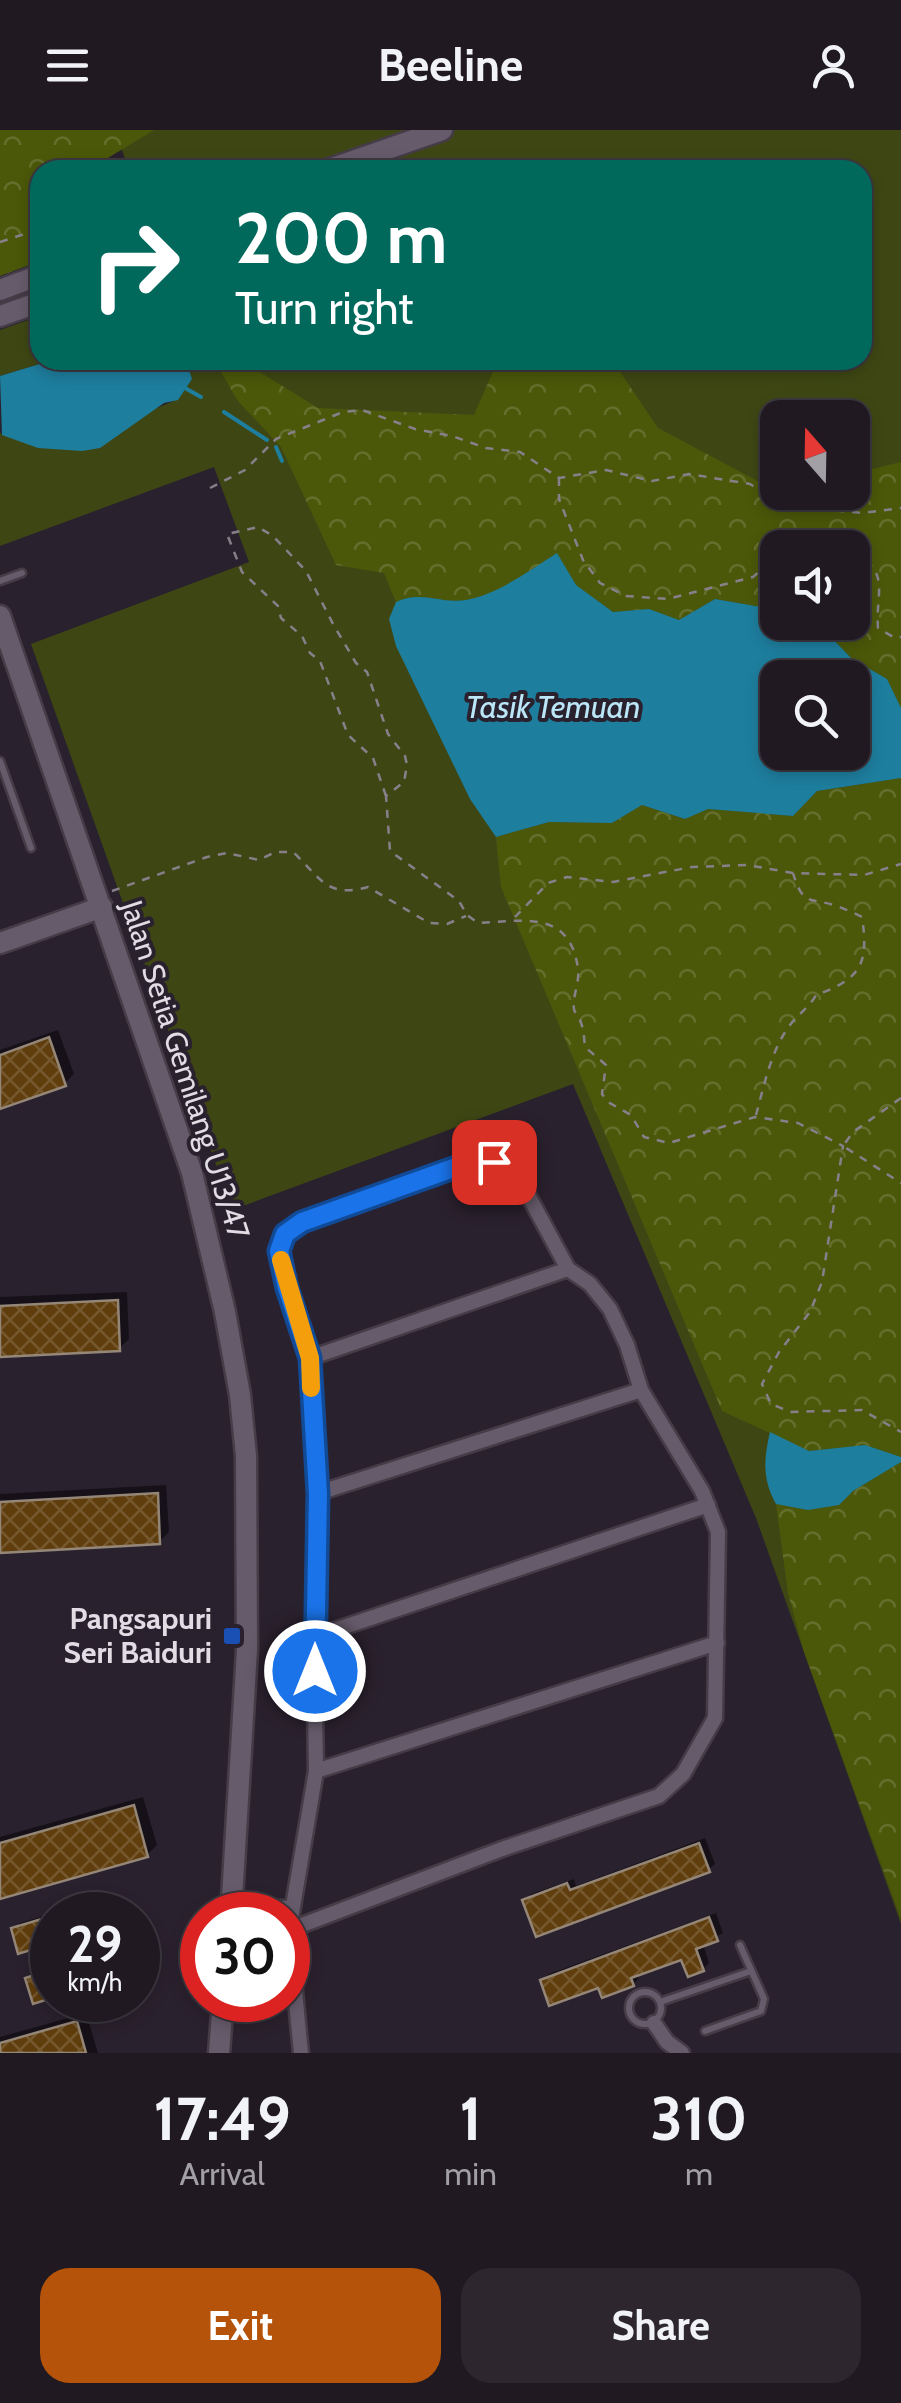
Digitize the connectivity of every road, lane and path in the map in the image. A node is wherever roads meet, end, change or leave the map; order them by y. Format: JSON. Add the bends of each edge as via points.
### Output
{"nodes":[{"id":1,"x":442,"y":130,"type":"edge"},
{"id":2,"x":356,"y":160,"type":"edge"},
{"id":3,"x":30,"y":232,"type":"edge"},
{"id":4,"x":0,"y":242,"type":"edge"},
{"id":5,"x":30,"y":279,"type":"edge"},
{"id":6,"x":0,"y":290,"type":"edge"},
{"id":7,"x":30,"y":306,"type":"edge"},
{"id":8,"x":0,"y":316,"type":"edge"},
{"id":9,"x":559,"y":478,"type":"junction"},
{"id":10,"x":210,"y":488,"type":"dead end"},
{"id":11,"x":901,"y":508,"type":"edge"},
{"id":12,"x":870,"y":561,"type":"edge"},
{"id":13,"x":760,"y":571,"type":"edge"},
{"id":14,"x":22,"y":574,"type":"dead end"},
{"id":15,"x":0,"y":581,"type":"edge"},
{"id":16,"x":0,"y":616,"type":"edge"},
{"id":17,"x":901,"y":637,"type":"edge"},
{"id":18,"x":414,"y":753,"type":"dead end"},
{"id":19,"x":405,"y":756,"type":"junction"},
{"id":20,"x":0,"y":761,"type":"edge"},
{"id":21,"x":386,"y":796,"type":"junction"},
{"id":22,"x":31,"y":848,"type":"dead end"},
{"id":23,"x":901,"y":864,"type":"edge"},
{"id":24,"x":793,"y":873,"type":"junction"},
{"id":25,"x":100,"y":902,"type":"junction"},
{"id":26,"x":467,"y":915,"type":"junction"},
{"id":27,"x":514,"y":918,"type":"junction"},
{"id":28,"x":0,"y":943,"type":"edge"},
{"id":29,"x":901,"y":1098,"type":"edge"},
{"id":30,"x":755,"y":1117,"type":"junction"},
{"id":31,"x":843,"y":1146,"type":"junction"},
{"id":32,"x":901,"y":1184,"type":"edge"},
{"id":33,"x":568,"y":1270,"type":"junction"},
{"id":34,"x":310,"y":1358,"type":"junction"},
{"id":35,"x":641,"y":1390,"type":"junction"},
{"id":36,"x":901,"y":1432,"type":"edge"},
{"id":37,"x":318,"y":1494,"type":"junction"},
{"id":38,"x":708,"y":1505,"type":"junction"},
{"id":39,"x":314,"y":1638,"type":"junction"},
{"id":40,"x":717,"y":1643,"type":"junction"},
{"id":41,"x":316,"y":1771,"type":"junction"},
{"id":42,"x":233,"y":1892,"type":"edge"},
{"id":43,"x":294,"y":1892,"type":"edge"},
{"id":44,"x":310,"y":1922,"type":"edge"},
{"id":45,"x":740,"y":1945,"type":"dead end"},
{"id":46,"x":751,"y":1972,"type":"junction"},
{"id":47,"x":660,"y":2002,"type":"junction"},
{"id":48,"x":221,"y":2022,"type":"edge"},
{"id":49,"x":298,"y":2022,"type":"edge"},
{"id":50,"x":654,"y":2022,"type":"junction"},
{"id":51,"x":704,"y":2030,"type":"dead end"},
{"id":52,"x":219,"y":2053,"type":"edge"},
{"id":53,"x":301,"y":2053,"type":"edge"},
{"id":54,"x":682,"y":2053,"type":"edge"}],
"edges":[{"from":1,"to":2,"type":"street"},
{"from":3,"to":4,"type":"path"},
{"from":5,"to":6,"type":"street"},
{"from":7,"to":8,"type":"street"},
{"from":9,"to":10,"type":"path","via":[[520,452],[362,410],[276,439],[246,470]]},
{"from":9,"to":11,"type":"path","via":[[606,470],[652,481],[689,474],[750,484],[775,500],[810,508]]},
{"from":9,"to":13,"type":"path","via":[[559,499],[583,560],[600,583],[626,596],[668,599]]},
{"from":12,"to":17,"type":"path","via":[[882,583],[878,628]]},
{"from":14,"to":15,"type":"lane"},
{"from":16,"to":25,"type":"street","name":"Jalan Setia Gemilang U13/47"},
{"from":18,"to":19,"type":"path"},
{"from":19,"to":21,"type":"path","via":[[404,782]]},
{"from":19,"to":21,"type":"path","via":[[388,734],[367,672],[306,570],[258,527],[228,534],[242,572],[320,661],[348,735],[373,758]]},
{"from":20,"to":22,"type":"lane"},
{"from":21,"to":26,"type":"path","via":[[390,850],[459,901]]},
{"from":23,"to":24,"type":"path","via":[[864,875]]},
{"from":24,"to":27,"type":"path","via":[[747,865],[613,882],[567,876],[548,883]]},
{"from":24,"to":30,"type":"path","via":[[808,902],[834,904],[862,917],[862,965],[844,985],[816,995],[790,1024]]},
{"from":25,"to":26,"type":"path","via":[[207,856],[226,852],[259,860],[293,852],[312,876],[332,887],[377,890],[430,923]]},
{"from":25,"to":28,"type":"street"},
{"from":25,"to":42,"type":"street","name":"Jalan Setia Gemilang U13/47","via":[[192,1173],[240,1394],[247,1650]]},
{"from":26,"to":27,"type":"path","via":[[478,922]]},
{"from":27,"to":30,"type":"path","via":[[561,928],[570,941],[584,1047],[606,1065],[602,1094],[631,1115],[644,1137],[670,1143]]},
{"from":29,"to":31,"type":"path"},
{"from":30,"to":31,"type":"path","via":[[798,1123]]},
{"from":31,"to":32,"type":"path"},
{"from":31,"to":36,"type":"path","via":[[822,1282],[762,1384],[770,1404],[791,1412],[862,1410]]},
{"from":33,"to":34,"type":"street"},
{"from":33,"to":34,"type":"street","via":[[519,1178],[507,1166],[473,1161],[302,1222],[285,1234],[279,1251]]},
{"from":33,"to":35,"type":"street","via":[[610,1309]]},
{"from":34,"to":37,"type":"street"},
{"from":35,"to":37,"type":"street"},
{"from":35,"to":38,"type":"street"},
{"from":37,"to":39,"type":"street"},
{"from":38,"to":39,"type":"street"},
{"from":38,"to":40,"type":"street","via":[[718,1532]]},
{"from":39,"to":41,"type":"street"},
{"from":40,"to":41,"type":"street"},
{"from":40,"to":44,"type":"street","via":[[715,1718],[683,1774],[659,1796]]},
{"from":41,"to":43,"type":"street"},
{"from":45,"to":46,"type":"lane"},
{"from":46,"to":47,"type":"lane"},
{"from":46,"to":51,"type":"lane","via":[[764,1999],[761,2012]]},
{"from":47,"to":50,"type":"lane"},
{"from":47,"to":50,"type":"lane","via":[[643,1992],[631,2000],[634,2020]]},
{"from":48,"to":52,"type":"street"},
{"from":49,"to":53,"type":"street"},
{"from":50,"to":54,"type":"street"}]}
